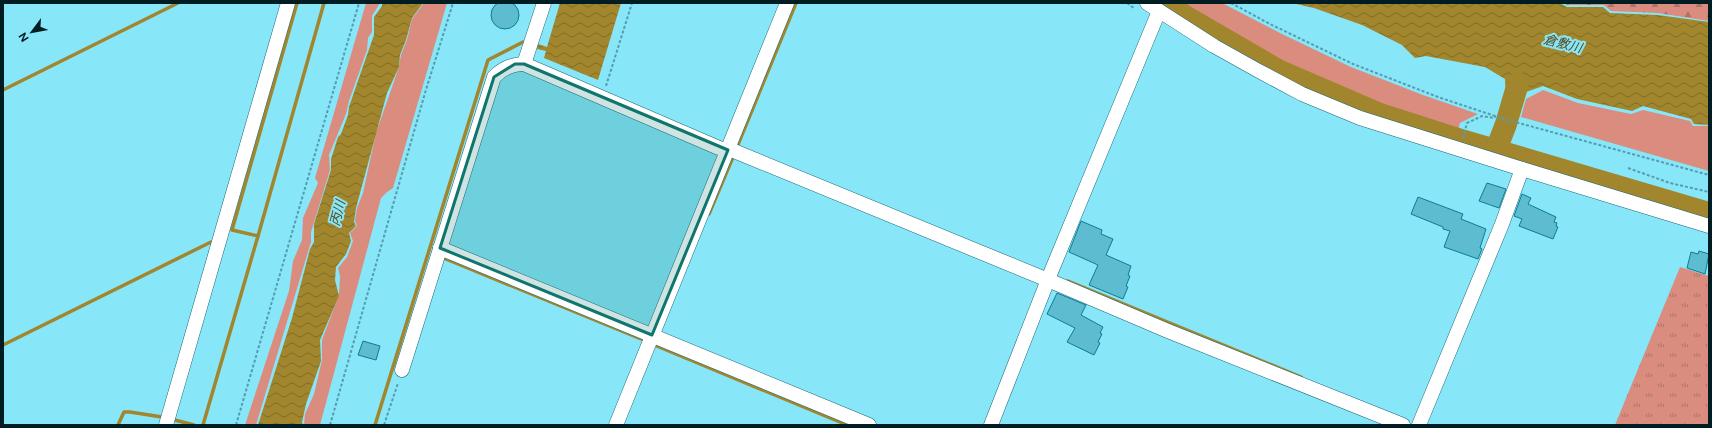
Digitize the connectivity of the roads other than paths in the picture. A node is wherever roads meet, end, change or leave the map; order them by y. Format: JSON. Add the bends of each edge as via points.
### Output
{"nodes":[{"id":1,"x":288,"y":3,"type":"edge"},
{"id":2,"x":544,"y":3,"type":"edge"},
{"id":3,"x":787,"y":3,"type":"edge"},
{"id":4,"x":1147,"y":3,"type":"edge"},
{"id":5,"x":1159,"y":11,"type":"junction"},
{"id":6,"x":524,"y":64,"type":"junction"},
{"id":7,"x":728,"y":150,"type":"junction"},
{"id":8,"x":1522,"y":169,"type":"junction"},
{"id":9,"x":1709,"y":226,"type":"edge"},
{"id":10,"x":438,"y":253,"type":"junction"},
{"id":11,"x":1050,"y":276,"type":"junction"},
{"id":12,"x":650,"y":340,"type":"junction"},
{"id":13,"x":402,"y":370,"type":"road end"},
{"id":14,"x":1419,"y":424,"type":"edge"},
{"id":15,"x":166,"y":425,"type":"edge"},
{"id":16,"x":616,"y":425,"type":"edge"},
{"id":17,"x":869,"y":425,"type":"edge"},
{"id":18,"x":991,"y":425,"type":"edge"},
{"id":19,"x":1403,"y":425,"type":"edge"}],
"edges":[{"from":1,"to":15,"type":"street"},
{"from":2,"to":6,"type":"street"},
{"from":3,"to":7,"type":"street"},
{"from":4,"to":5,"type":"street"},
{"from":5,"to":8,"type":"street","via":[[1220,50],[1302,94],[1360,118]]},
{"from":5,"to":11,"type":"street"},
{"from":6,"to":7,"type":"street"},
{"from":6,"to":10,"type":"street","via":[[515,64],[494,77]]},
{"from":7,"to":11,"type":"street"},
{"from":7,"to":12,"type":"street"},
{"from":8,"to":9,"type":"street"},
{"from":8,"to":14,"type":"street","via":[[1502,224]]},
{"from":10,"to":12,"type":"street"},
{"from":10,"to":13,"type":"street"},
{"from":11,"to":18,"type":"street"},
{"from":11,"to":19,"type":"street","via":[[1168,331]]},
{"from":12,"to":16,"type":"street"},
{"from":12,"to":17,"type":"street"}]}
